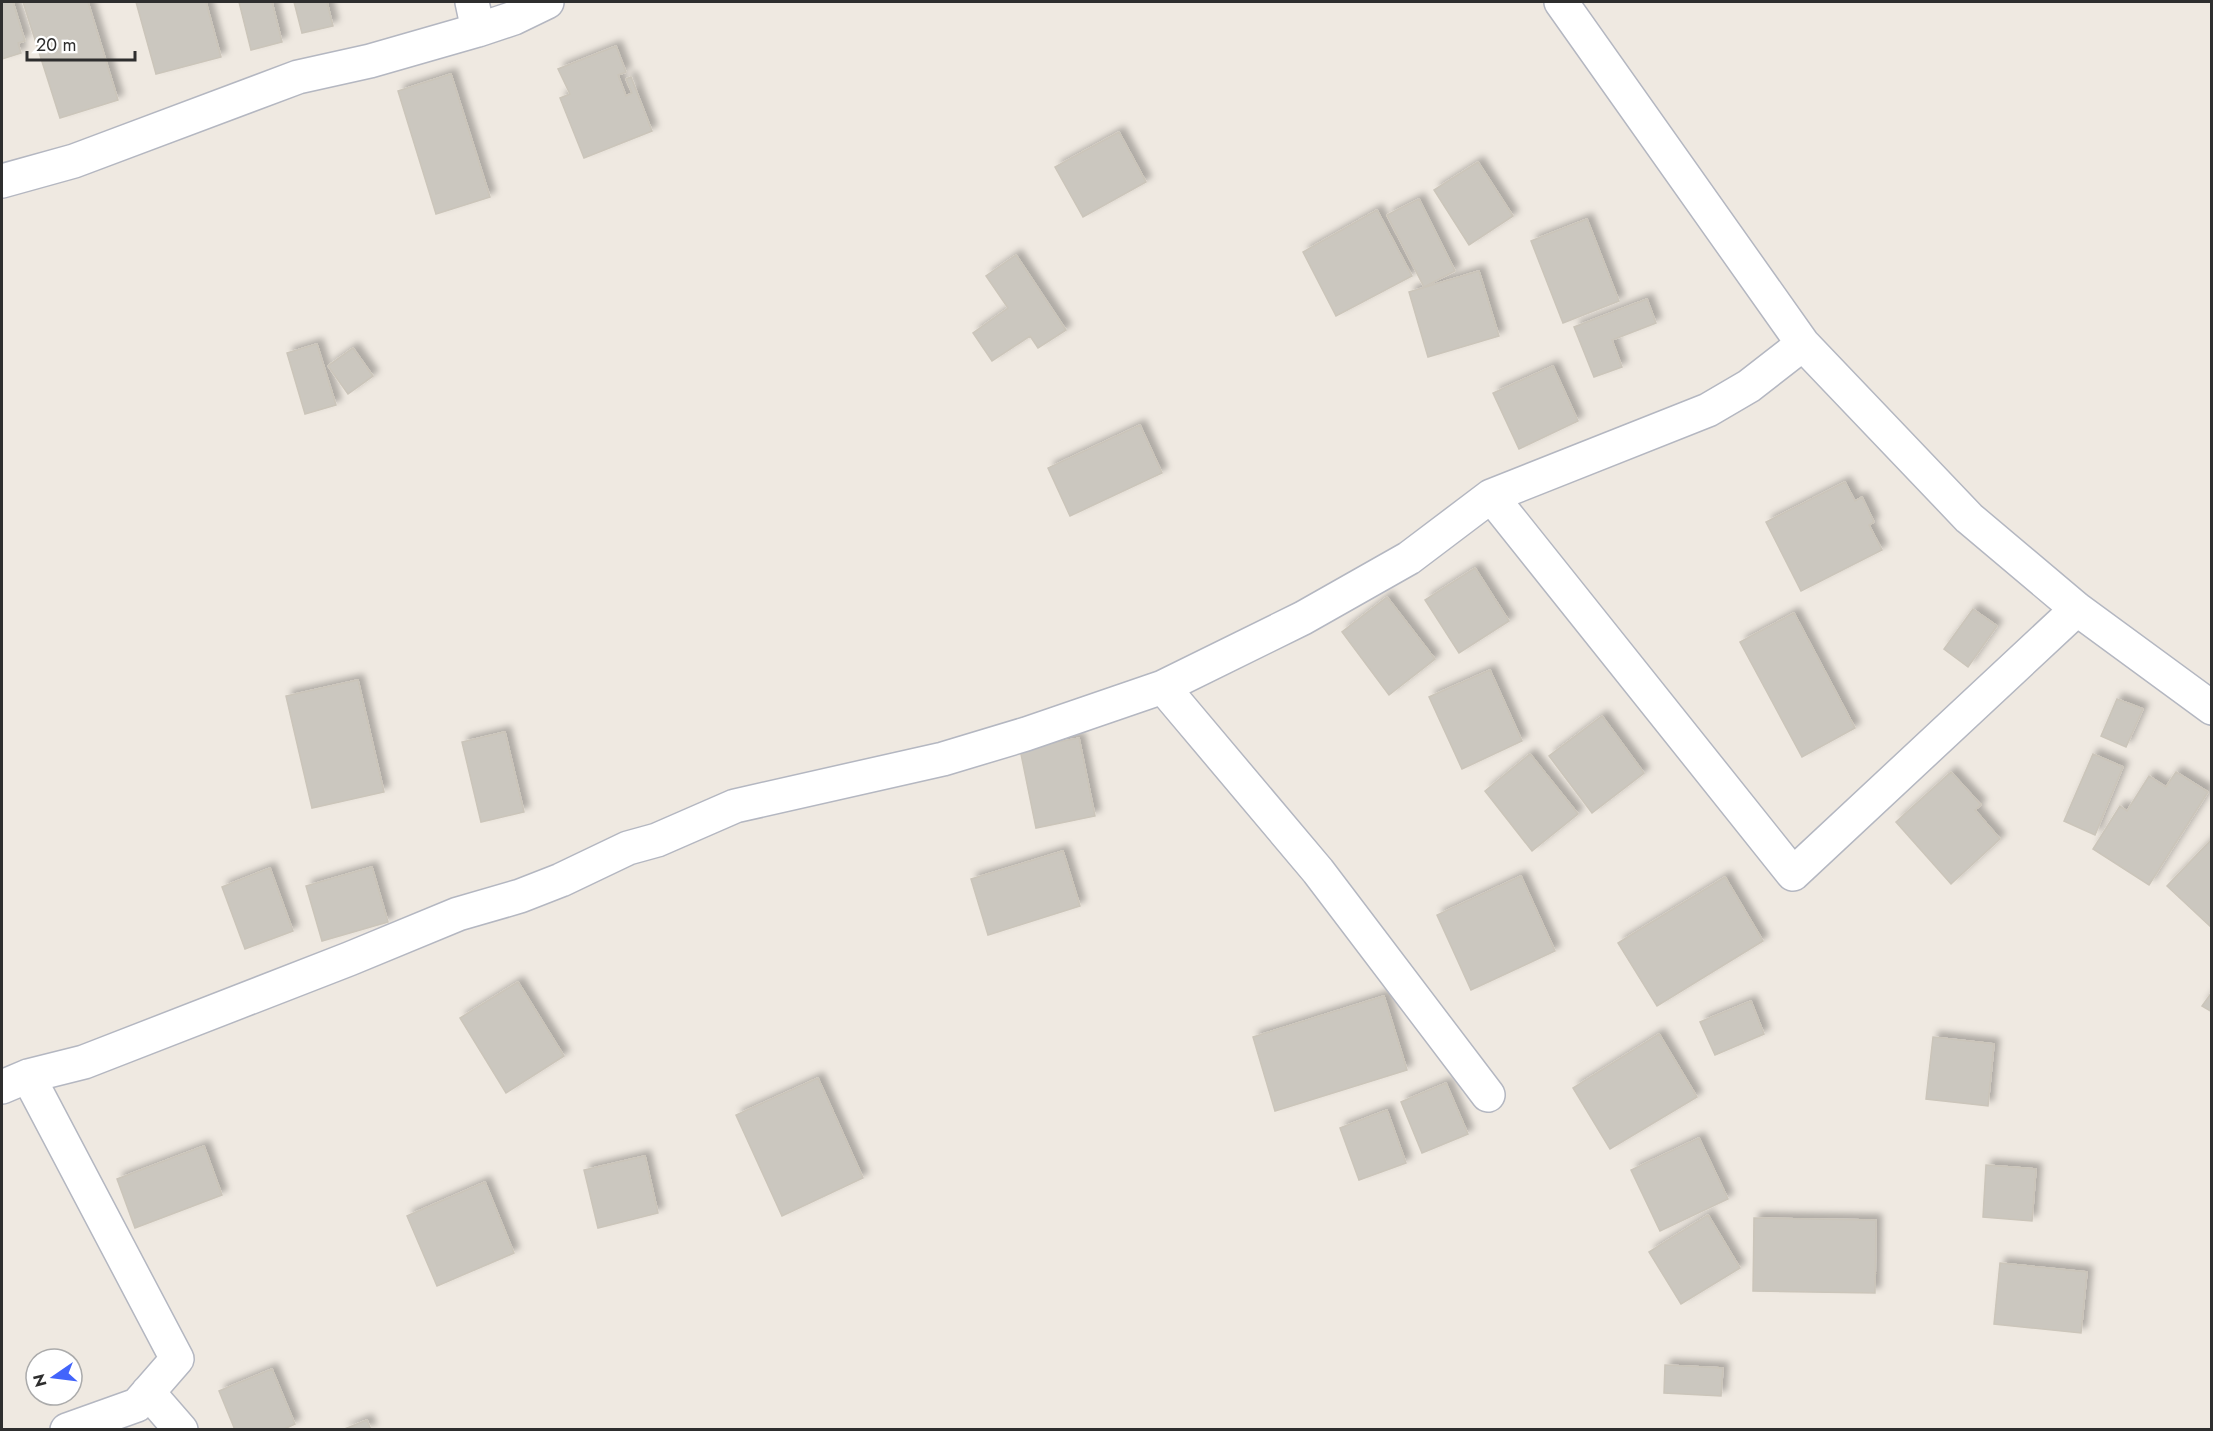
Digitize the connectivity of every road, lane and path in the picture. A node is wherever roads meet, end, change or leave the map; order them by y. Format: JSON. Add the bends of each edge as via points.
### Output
{"nodes":[{"id":1,"x":547,"y":2,"type":"edge"},
{"id":2,"x":1561,"y":2,"type":"edge"},
{"id":3,"x":475,"y":16,"type":"edge"},
{"id":4,"x":2,"y":181,"type":"edge"},
{"id":5,"x":1803,"y":344,"type":"junction"},
{"id":6,"x":1491,"y":496,"type":"junction"},
{"id":7,"x":2077,"y":609,"type":"junction"},
{"id":8,"x":1163,"y":687,"type":"junction"},
{"id":9,"x":2211,"y":708,"type":"edge"},
{"id":10,"x":15,"y":1081,"type":"edge"},
{"id":11,"x":1488,"y":1095,"type":"dead end"},
{"id":12,"x":148,"y":1392,"type":"junction"},
{"id":13,"x":67,"y":1430,"type":"edge"},
{"id":14,"x":181,"y":1430,"type":"edge"}],
"edges":[{"from":1,"to":3,"type":"street","via":[[514,18]]},
{"from":2,"to":5,"type":"street"},
{"from":3,"to":4,"type":"street","via":[[370,61],[298,77],[74,161]]},
{"from":5,"to":6,"type":"street","via":[[1749,386],[1708,410]]},
{"from":5,"to":7,"type":"street","via":[[1969,518]]},
{"from":6,"to":7,"type":"street","via":[[1793,874]]},
{"from":6,"to":8,"type":"street","via":[[1409,558],[1303,618]]},
{"from":7,"to":9,"type":"street"},
{"from":8,"to":10,"type":"street","via":[[943,759],[735,806],[520,896],[458,914],[84,1062]]},
{"from":8,"to":11,"type":"street","via":[[1318,871]]},
{"from":10,"to":12,"type":"street","via":[[177,1359]]},
{"from":12,"to":13,"type":"street","via":[[137,1405]]},
{"from":12,"to":14,"type":"street"}]}
